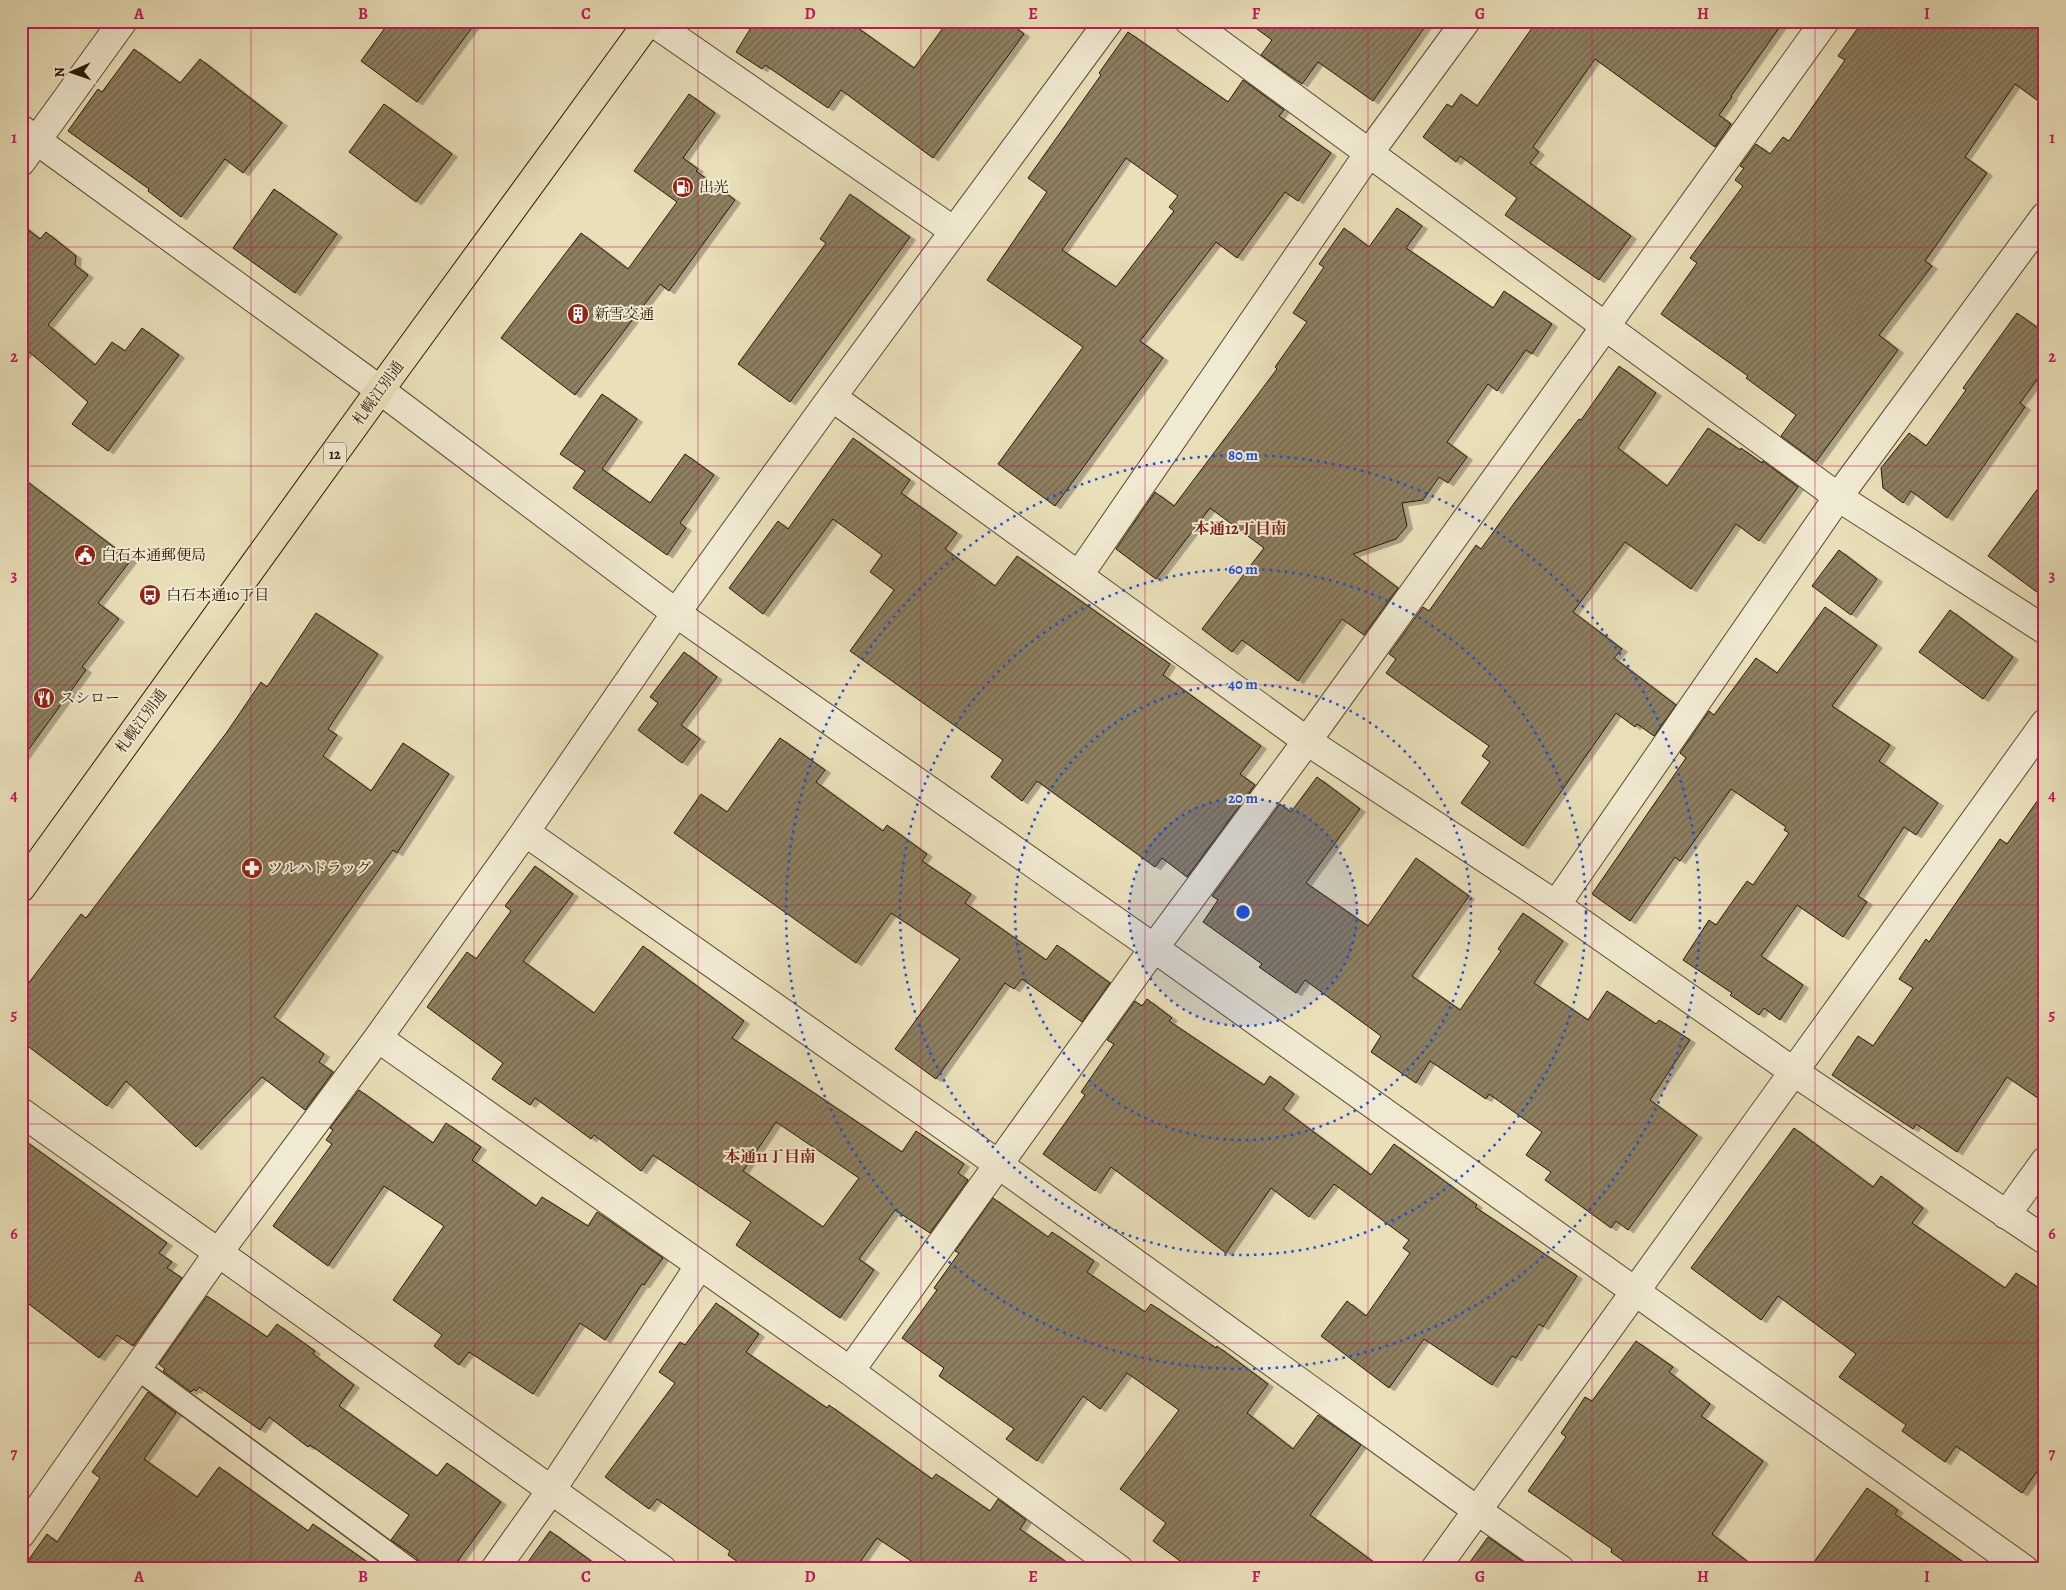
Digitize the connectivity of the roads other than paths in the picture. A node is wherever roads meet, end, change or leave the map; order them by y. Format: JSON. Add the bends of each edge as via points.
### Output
{"nodes":[{"id":1,"x":122,"y":21,"type":"edge"},
{"id":2,"x":650,"y":21,"type":"edge"},
{"id":3,"x":1108,"y":21,"type":"edge"},
{"id":4,"x":1189,"y":21,"type":"edge"},
{"id":5,"x":1466,"y":21,"type":"edge"},
{"id":6,"x":1825,"y":21,"type":"edge"},
{"id":7,"x":26,"y":144,"type":"edge"},
{"id":8,"x":1369,"y":154,"type":"junction"},
{"id":9,"x":2045,"y":216,"type":"edge"},
{"id":10,"x":954,"y":231,"type":"junction"},
{"id":11,"x":1604,"y":326,"type":"junction"},
{"id":12,"x":380,"y":390,"type":"junction"},
{"id":13,"x":832,"y":397,"type":"junction"},
{"id":14,"x":1838,"y":496,"type":"junction"},
{"id":15,"x":1079,"y":575,"type":"junction"},
{"id":16,"x":676,"y":614,"type":"junction"},
{"id":17,"x":2045,"y":630,"type":"edge"},
{"id":18,"x":2045,"y":723,"type":"edge"},
{"id":19,"x":1307,"y":741,"type":"junction"},
{"id":20,"x":525,"y":832,"type":"junction"},
{"id":21,"x":21,"y":888,"type":"edge"},
{"id":22,"x":1556,"y":905,"type":"junction"},
{"id":23,"x":1154,"y":948,"type":"junction"},
{"id":24,"x":378,"y":1038,"type":"junction"},
{"id":25,"x":1794,"y":1072,"type":"junction"},
{"id":26,"x":21,"y":1112,"type":"edge"},
{"id":27,"x":2045,"y":1161,"type":"edge"},
{"id":28,"x":998,"y":1164,"type":"junction"},
{"id":29,"x":2006,"y":1215,"type":"junction"},
{"id":30,"x":2045,"y":1240,"type":"edge"},
{"id":31,"x":218,"y":1253,"type":"junction"},
{"id":32,"x":700,"y":1265,"type":"junction"},
{"id":33,"x":1636,"y":1291,"type":"junction"},
{"id":34,"x":137,"y":1368,"type":"junction"},
{"id":35,"x":850,"y":1371,"type":"junction"},
{"id":36,"x":552,"y":1489,"type":"junction"},
{"id":37,"x":1478,"y":1511,"type":"junction"},
{"id":38,"x":21,"y":1534,"type":"edge"},
{"id":39,"x":409,"y":1569,"type":"edge"},
{"id":40,"x":495,"y":1569,"type":"edge"},
{"id":41,"x":662,"y":1569,"type":"edge"},
{"id":42,"x":1120,"y":1569,"type":"edge"},
{"id":43,"x":1436,"y":1569,"type":"edge"},
{"id":44,"x":1560,"y":1569,"type":"edge"},
{"id":45,"x":2024,"y":1569,"type":"edge"}],
"edges":[{"from":1,"to":7,"type":"street"},
{"from":2,"to":10,"type":"street"},
{"from":2,"to":12,"type":"highway","name":"札幌江別通","number":"12"},
{"from":3,"to":10,"type":"street"},
{"from":4,"to":8,"type":"street"},
{"from":5,"to":8,"type":"street"},
{"from":6,"to":11,"type":"street"},
{"from":7,"to":12,"type":"street"},
{"from":8,"to":11,"type":"street"},
{"from":8,"to":15,"type":"street"},
{"from":9,"to":14,"type":"street"},
{"from":10,"to":13,"type":"street"},
{"from":11,"to":14,"type":"street"},
{"from":11,"to":19,"type":"street"},
{"from":12,"to":16,"type":"street"},
{"from":12,"to":21,"type":"highway","name":"札幌江別通","number":"12"},
{"from":13,"to":15,"type":"street"},
{"from":13,"to":16,"type":"street"},
{"from":14,"to":17,"type":"street"},
{"from":14,"to":22,"type":"street"},
{"from":15,"to":19,"type":"street"},
{"from":16,"to":20,"type":"street"},
{"from":16,"to":23,"type":"street"},
{"from":18,"to":25,"type":"street"},
{"from":19,"to":22,"type":"street"},
{"from":19,"to":23,"type":"street"},
{"from":20,"to":24,"type":"street"},
{"from":20,"to":28,"type":"street"},
{"from":22,"to":25,"type":"street"},
{"from":23,"to":28,"type":"street"},
{"from":23,"to":33,"type":"street"},
{"from":24,"to":31,"type":"street"},
{"from":24,"to":32,"type":"street"},
{"from":25,"to":29,"type":"street"},
{"from":25,"to":33,"type":"street"},
{"from":26,"to":31,"type":"street"},
{"from":27,"to":29,"type":"street"},
{"from":28,"to":35,"type":"street"},
{"from":28,"to":37,"type":"street"},
{"from":29,"to":30,"type":"street"},
{"from":31,"to":34,"type":"street"},
{"from":31,"to":36,"type":"street"},
{"from":32,"to":35,"type":"street"},
{"from":32,"to":36,"type":"street"},
{"from":33,"to":37,"type":"street"},
{"from":33,"to":45,"type":"street"},
{"from":34,"to":38,"type":"street"},
{"from":34,"to":39,"type":"lane"},
{"from":35,"to":42,"type":"street"},
{"from":36,"to":40,"type":"street"},
{"from":36,"to":41,"type":"street"},
{"from":37,"to":43,"type":"street"},
{"from":37,"to":44,"type":"street"}]}
